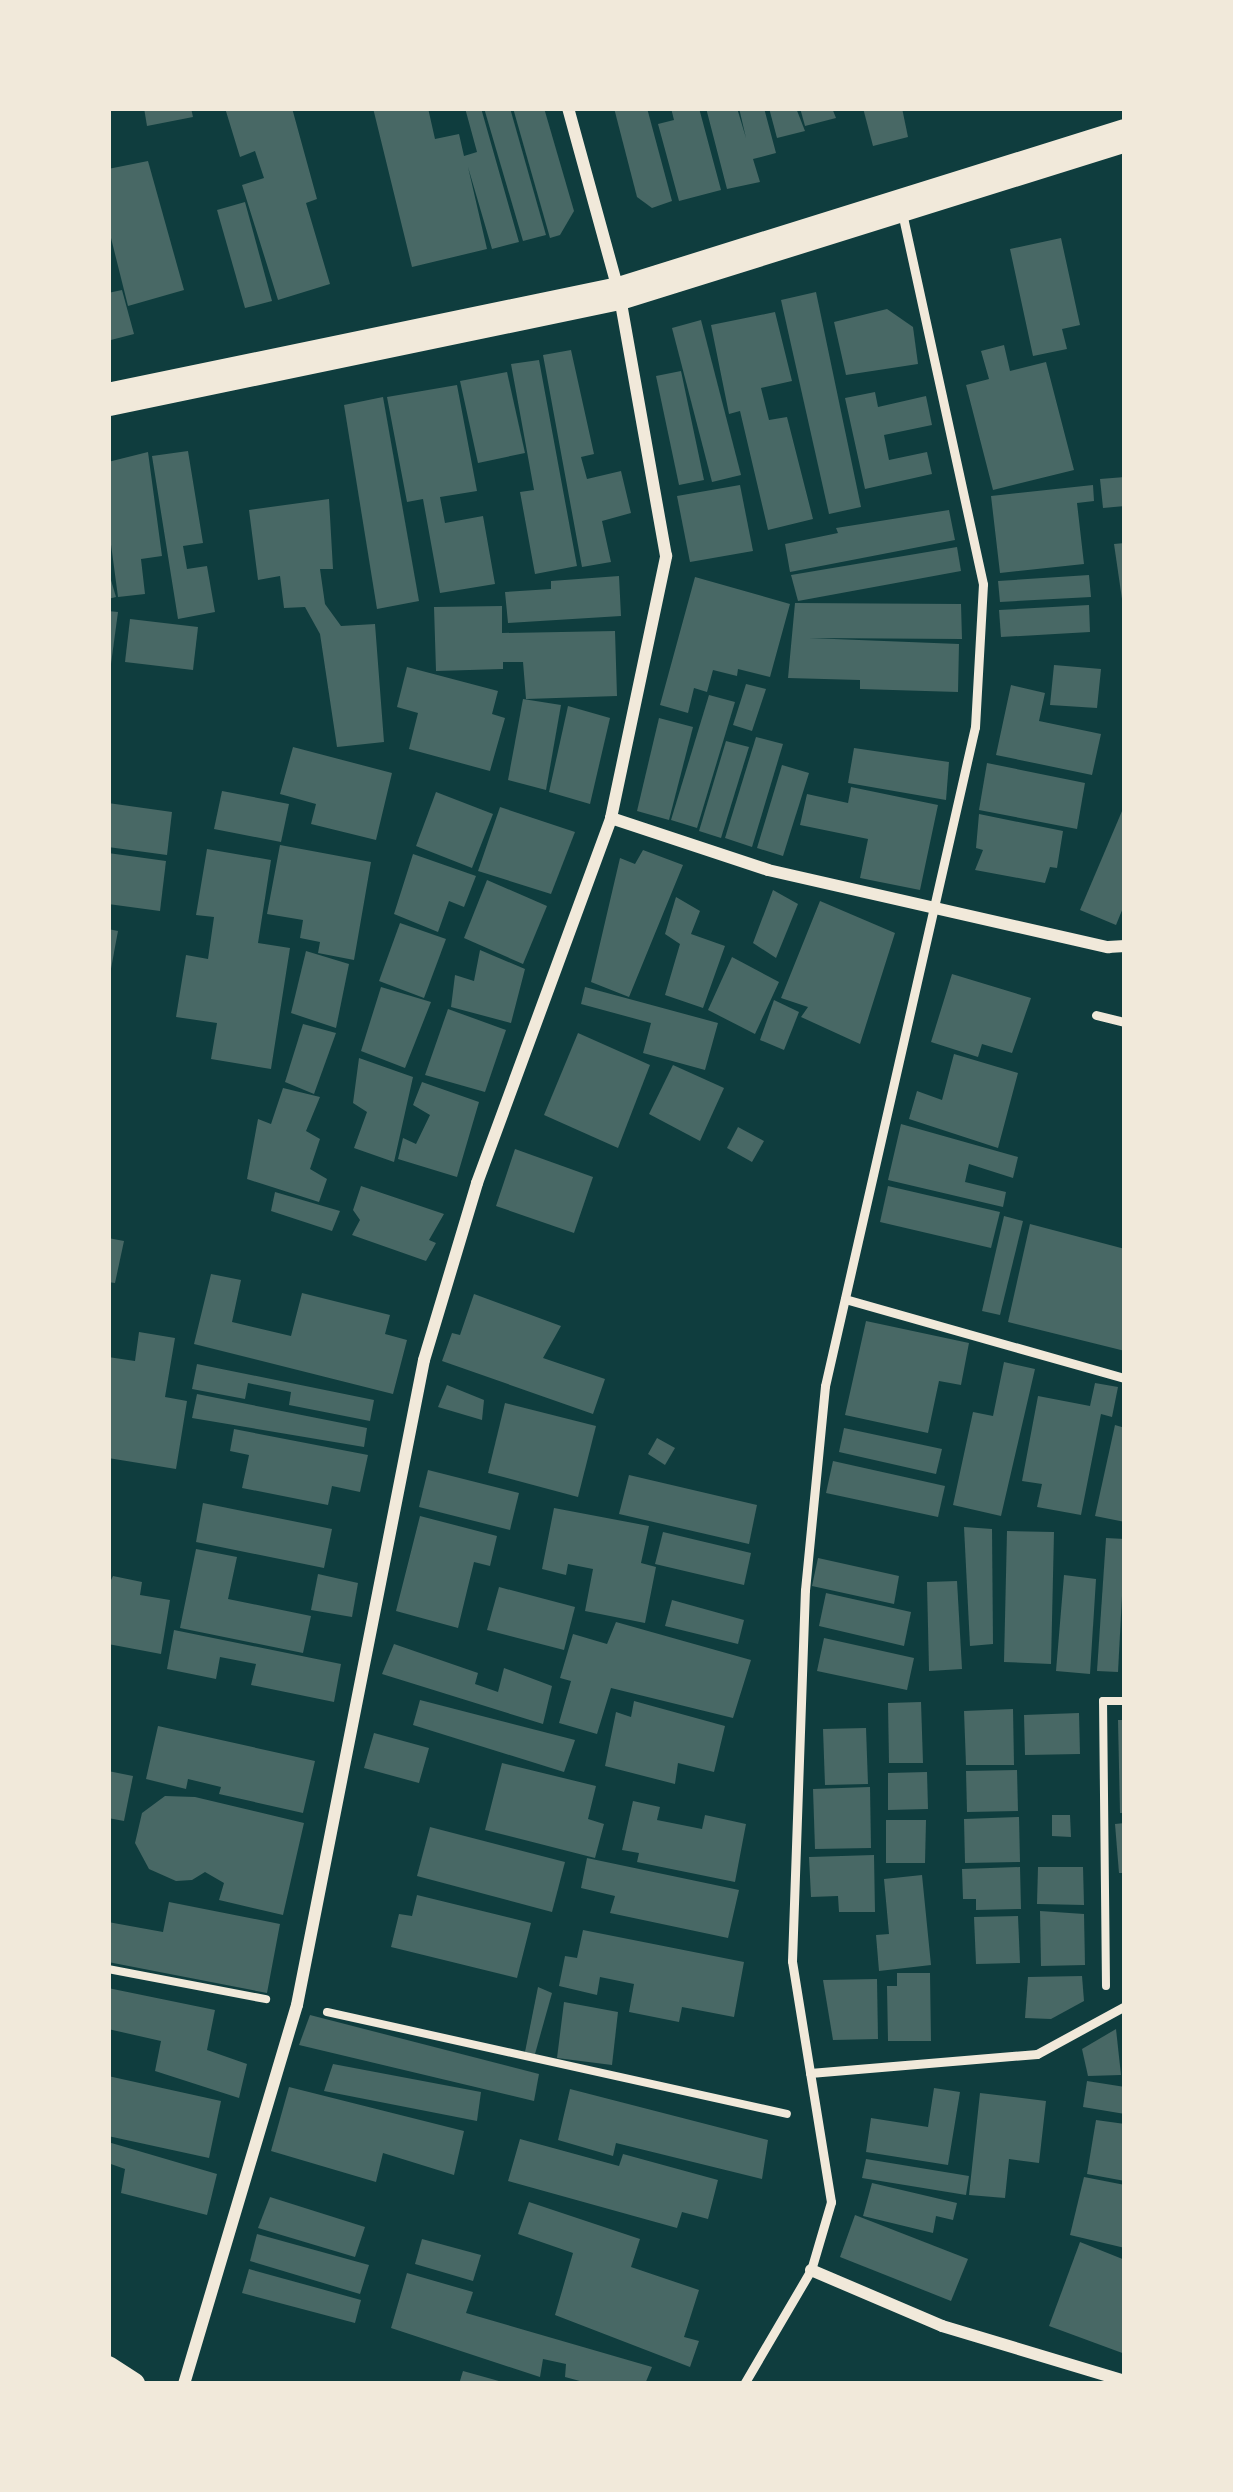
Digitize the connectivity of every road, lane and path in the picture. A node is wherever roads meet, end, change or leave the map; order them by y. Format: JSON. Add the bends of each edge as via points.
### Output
{"nodes":[{"id":1,"x":568,"y":108,"type":"edge"},
{"id":2,"x":1125,"y":135,"type":"edge"},
{"id":3,"x":900,"y":201,"type":"junction"},
{"id":4,"x":619,"y":293,"type":"junction"},
{"id":5,"x":108,"y":399,"type":"edge"},
{"id":6,"x":611,"y":818,"type":"junction"},
{"id":7,"x":936,"y":908,"type":"junction"},
{"id":8,"x":1125,"y":946,"type":"edge"},
{"id":9,"x":1096,"y":1015,"type":"dead end"},
{"id":10,"x":1125,"y":1022,"type":"edge"},
{"id":11,"x":845,"y":1299,"type":"junction"},
{"id":12,"x":1125,"y":1378,"type":"edge"},
{"id":13,"x":1125,"y":1701,"type":"edge"},
{"id":14,"x":108,"y":1969,"type":"edge"},
{"id":15,"x":297,"y":2005,"type":"junction"},
{"id":16,"x":1125,"y":2006,"type":"edge"},
{"id":17,"x":1106,"y":2012,"type":"junction"},
{"id":18,"x":810,"y":2073,"type":"junction"},
{"id":19,"x":818,"y":2121,"type":"junction"},
{"id":20,"x":811,"y":2270,"type":"junction"},
{"id":21,"x":108,"y":2368,"type":"edge"},
{"id":22,"x":1125,"y":2381,"type":"edge"},
{"id":23,"x":133,"y":2384,"type":"edge"},
{"id":24,"x":184,"y":2384,"type":"edge"},
{"id":25,"x":744,"y":2384,"type":"edge"}],
"edges":[{"from":1,"to":4,"type":"street"},
{"from":2,"to":3,"type":"highway"},
{"from":3,"to":4,"type":"highway"},
{"from":3,"to":7,"type":"lane","via":[[982,584],[975,727]]},
{"from":4,"to":5,"type":"highway"},
{"from":4,"to":6,"type":"street","via":[[666,556]]},
{"from":6,"to":7,"type":"street","via":[[768,870]]},
{"from":6,"to":15,"type":"street","via":[[477,1184],[424,1360]]},
{"from":7,"to":8,"type":"street"},
{"from":7,"to":11,"type":"lane"},
{"from":9,"to":10,"type":"lane"},
{"from":11,"to":12,"type":"lane"},
{"from":11,"to":18,"type":"lane","via":[[825,1386],[805,1590],[793,1961]]},
{"from":13,"to":17,"type":"path","via":[[1103,1702]]},
{"from":14,"to":15,"type":"path"},
{"from":15,"to":19,"type":"path"},
{"from":15,"to":24,"type":"street"},
{"from":16,"to":17,"type":"lane"},
{"from":17,"to":18,"type":"lane","via":[[1037,2054]]},
{"from":18,"to":19,"type":"lane"},
{"from":19,"to":20,"type":"lane","via":[[831,2202]]},
{"from":20,"to":22,"type":"street","via":[[942,2326]]},
{"from":20,"to":25,"type":"lane"},
{"from":21,"to":23,"type":"main road"}]}
